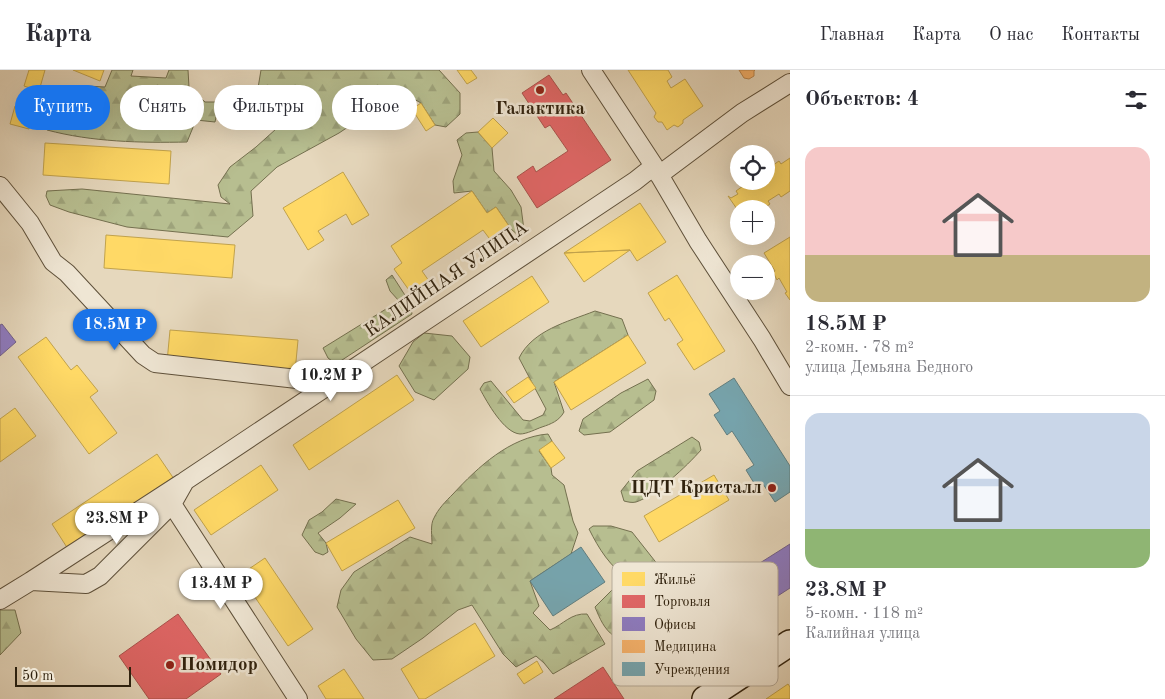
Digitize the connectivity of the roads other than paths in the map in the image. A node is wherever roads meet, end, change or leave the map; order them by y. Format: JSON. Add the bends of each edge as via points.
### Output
{"nodes":[{"id":1,"x":591,"y":70,"type":"edge"},
{"id":2,"x":790,"y":83,"type":"edge"},
{"id":3,"x":656,"y":171,"type":"junction"},
{"id":4,"x":0,"y":186,"type":"edge"},
{"id":5,"x":790,"y":386,"type":"edge"},
{"id":6,"x":316,"y":393,"type":"junction"},
{"id":7,"x":185,"y":481,"type":"junction"},
{"id":8,"x":172,"y":504,"type":"junction"},
{"id":9,"x":32,"y":581,"type":"junction"},
{"id":10,"x":0,"y":600,"type":"edge"},
{"id":11,"x":790,"y":643,"type":"edge"},
{"id":12,"x":778,"y":651,"type":"edge"},
{"id":13,"x":725,"y":686,"type":"edge"},
{"id":14,"x":298,"y":699,"type":"edge"},
{"id":15,"x":705,"y":699,"type":"edge"}],
"edges":[{"from":1,"to":3,"type":"street"},
{"from":2,"to":3,"type":"street","name":"КАЛИЙНАЯ УЛИЦА"},
{"from":3,"to":5,"type":"street"},
{"from":3,"to":6,"type":"street","name":"КАЛИЙНАЯ УЛИЦА","via":[[627,186]]},
{"from":4,"to":6,"type":"street","via":[[30,224],[53,262],[67,273],[142,355],[155,363],[306,380]]},
{"from":6,"to":7,"type":"street","name":"КАЛИЙНАЯ УЛИЦА"},
{"from":7,"to":8,"type":"street","name":"КАЛИЙНАЯ УЛИЦА"},
{"from":7,"to":9,"type":"street"},
{"from":8,"to":9,"type":"street","name":"КАЛИЙНАЯ УЛИЦА","via":[[100,576],[86,584]]},
{"from":8,"to":14,"type":"street"},
{"from":9,"to":10,"type":"street"},
{"from":11,"to":12,"type":"main road"},
{"from":13,"to":15,"type":"main road"}]}
